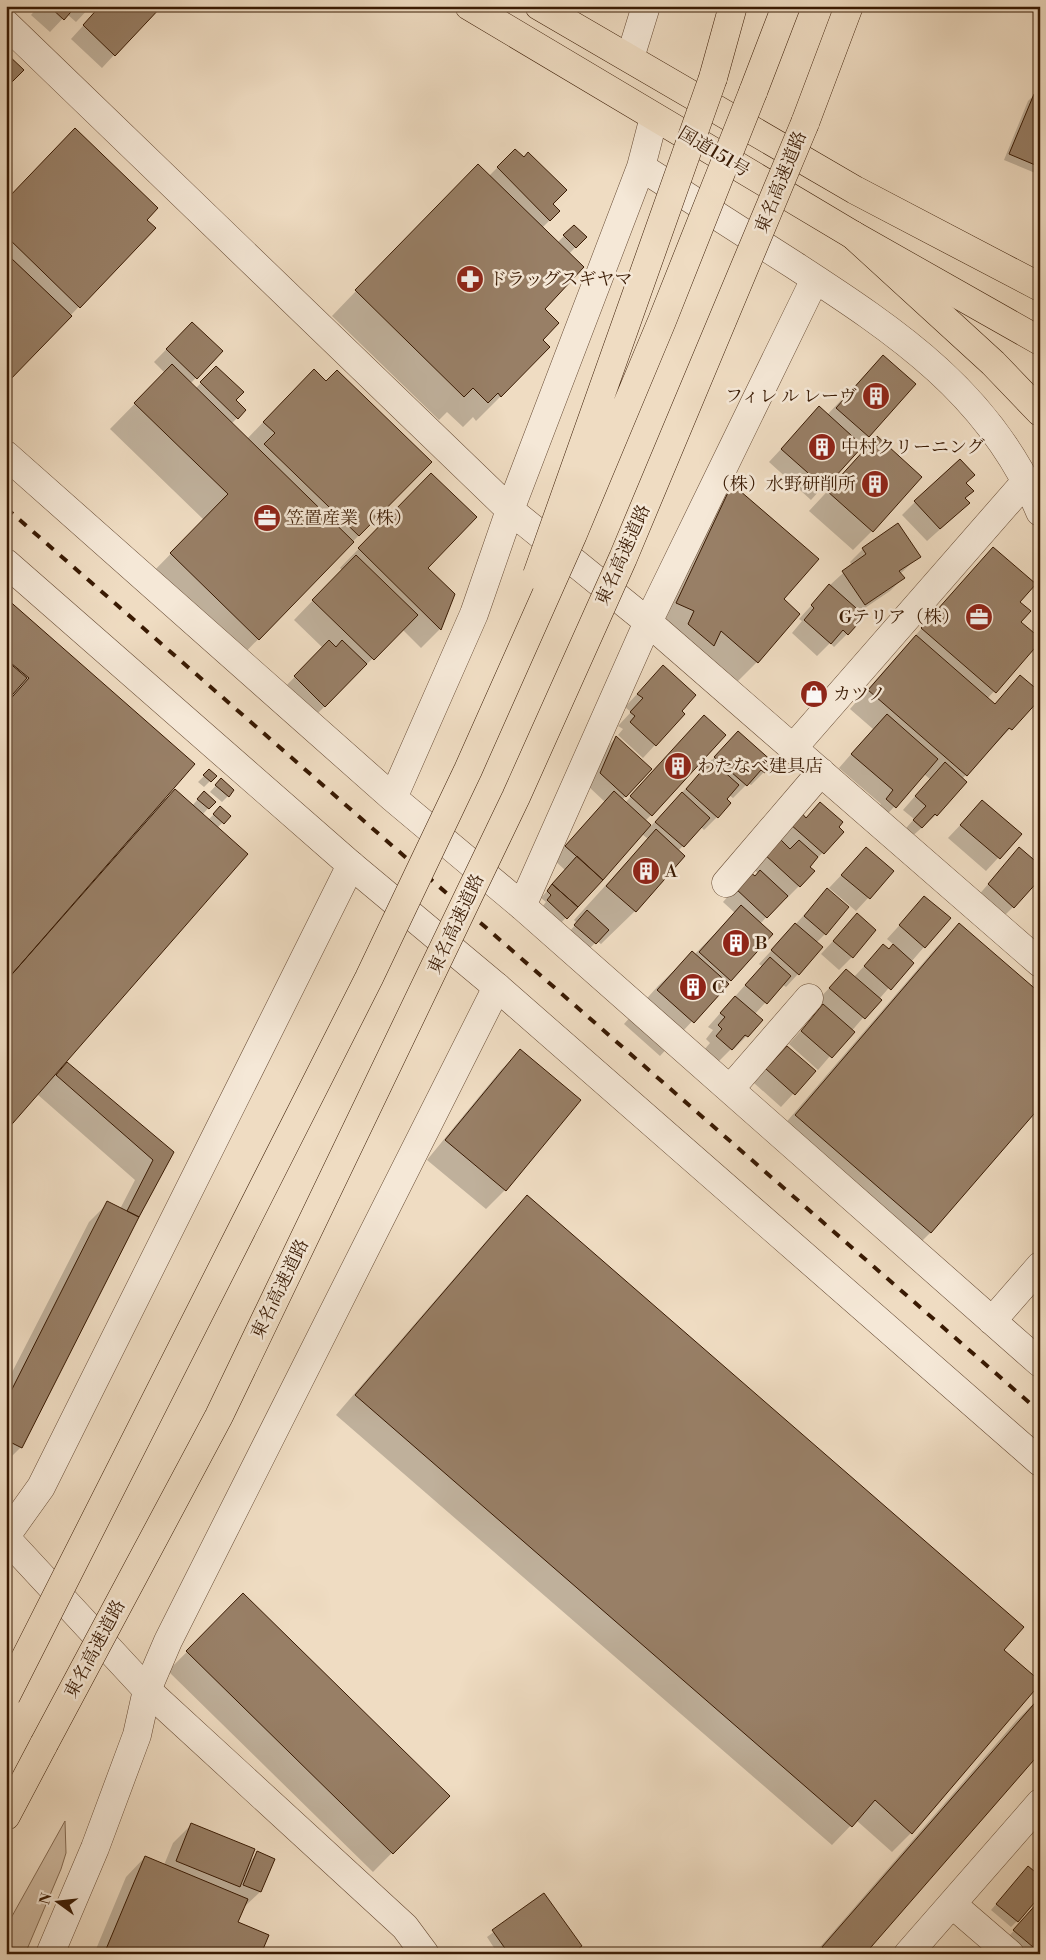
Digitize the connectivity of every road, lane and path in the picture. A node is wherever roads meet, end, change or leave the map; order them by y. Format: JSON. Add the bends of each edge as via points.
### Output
{"nodes":[{"id":1,"x":469,"y":6,"type":"edge"},
{"id":2,"x":540,"y":6,"type":"edge"},
{"id":3,"x":646,"y":6,"type":"edge"},
{"id":4,"x":733,"y":6,"type":"edge"},
{"id":5,"x":786,"y":6,"type":"edge"},
{"id":6,"x":850,"y":6,"type":"edge"},
{"id":7,"x":6,"y":24,"type":"edge"},
{"id":8,"x":630,"y":58,"type":"junction"},
{"id":9,"x":654,"y":117,"type":"junction"},
{"id":10,"x":641,"y":167,"type":"junction"},
{"id":11,"x":853,"y":235,"type":"junction"},
{"id":12,"x":815,"y":279,"type":"junction"},
{"id":13,"x":1040,"y":287,"type":"edge"},
{"id":14,"x":1040,"y":341,"type":"edge"},
{"id":15,"x":1040,"y":412,"type":"edge"},
{"id":16,"x":6,"y":455,"type":"edge"},
{"id":17,"x":1027,"y":480,"type":"junction"},
{"id":18,"x":510,"y":510,"type":"junction"},
{"id":19,"x":1040,"y":512,"type":"edge"},
{"id":20,"x":6,"y":563,"type":"edge"},
{"id":21,"x":648,"y":622,"type":"junction"},
{"id":22,"x":793,"y":748,"type":"junction"},
{"id":23,"x":468,"y":770,"type":"junction"},
{"id":24,"x":821,"y":772,"type":"junction"},
{"id":25,"x":393,"y":798,"type":"junction"},
{"id":26,"x":351,"y":864,"type":"junction"},
{"id":27,"x":726,"y":883,"type":"dead end"},
{"id":28,"x":522,"y":906,"type":"junction"},
{"id":29,"x":1037,"y":950,"type":"edge"},
{"id":30,"x":497,"y":986,"type":"junction"},
{"id":31,"x":809,"y":998,"type":"dead end"},
{"id":32,"x":730,"y":1089,"type":"junction"},
{"id":33,"x":1040,"y":1266,"type":"edge"},
{"id":34,"x":992,"y":1321,"type":"junction"},
{"id":35,"x":1040,"y":1363,"type":"edge"},
{"id":36,"x":1040,"y":1462,"type":"edge"},
{"id":37,"x":6,"y":1537,"type":"edge"},
{"id":38,"x":148,"y":1690,"type":"junction"},
{"id":39,"x":6,"y":1696,"type":"edge"},
{"id":40,"x":1040,"y":1803,"type":"edge"},
{"id":41,"x":6,"y":1816,"type":"edge"},
{"id":42,"x":952,"y":1904,"type":"junction"},
{"id":43,"x":50,"y":1954,"type":"edge"},
{"id":44,"x":425,"y":1954,"type":"edge"},
{"id":45,"x":908,"y":1954,"type":"edge"},
{"id":46,"x":1010,"y":1954,"type":"edge"}],
"edges":[{"from":1,"to":9,"type":"highway","name":"国道151号"},
{"from":2,"to":8,"type":"highway"},
{"from":3,"to":8,"type":"street"},
{"from":4,"to":23,"type":"highway","bridge":true,"via":[[712,78]]},
{"from":5,"to":23,"type":"highway","bridge":true,"via":[[662,321],[573,534]]},
{"from":6,"to":41,"type":"highway","name":"東名高速道路","bridge":true,"via":[[805,123],[626,549],[508,814],[219,1416]]},
{"from":7,"to":18,"type":"street"},
{"from":8,"to":13,"type":"highway","via":[[855,190]]},
{"from":9,"to":10,"type":"street"},
{"from":9,"to":11,"type":"highway","name":"国道151号"},
{"from":10,"to":12,"type":"street"},
{"from":10,"to":18,"type":"street"},
{"from":11,"to":14,"type":"highway","name":"国道151号"},
{"from":11,"to":15,"type":"highway","via":[[993,363]]},
{"from":12,"to":17,"type":"street","via":[[874,316],[962,391],[998,436]]},
{"from":12,"to":21,"type":"street"},
{"from":16,"to":25,"type":"street"},
{"from":17,"to":19,"type":"street"},
{"from":17,"to":22,"type":"street"},
{"from":18,"to":21,"type":"street"},
{"from":18,"to":25,"type":"street","via":[[474,614]]},
{"from":20,"to":26,"type":"street"},
{"from":21,"to":22,"type":"street"},
{"from":21,"to":28,"type":"street"},
{"from":22,"to":24,"type":"street"},
{"from":23,"to":39,"type":"highway","bridge":true,"via":[[370,978]]},
{"from":24,"to":27,"type":"street"},
{"from":24,"to":29,"type":"street"},
{"from":25,"to":28,"type":"street"},
{"from":26,"to":30,"type":"street"},
{"from":26,"to":37,"type":"street","via":[[41,1486]]},
{"from":28,"to":32,"type":"street"},
{"from":30,"to":36,"type":"street"},
{"from":30,"to":38,"type":"street","via":[[168,1640]]},
{"from":31,"to":32,"type":"street"},
{"from":32,"to":34,"type":"street"},
{"from":33,"to":34,"type":"street"},
{"from":34,"to":35,"type":"street"},
{"from":37,"to":38,"type":"street"},
{"from":38,"to":43,"type":"street","via":[[137,1736],[95,1848]]},
{"from":38,"to":44,"type":"street","via":[[405,1927]]},
{"from":40,"to":42,"type":"street"},
{"from":42,"to":45,"type":"street"},
{"from":42,"to":46,"type":"street"}]}
